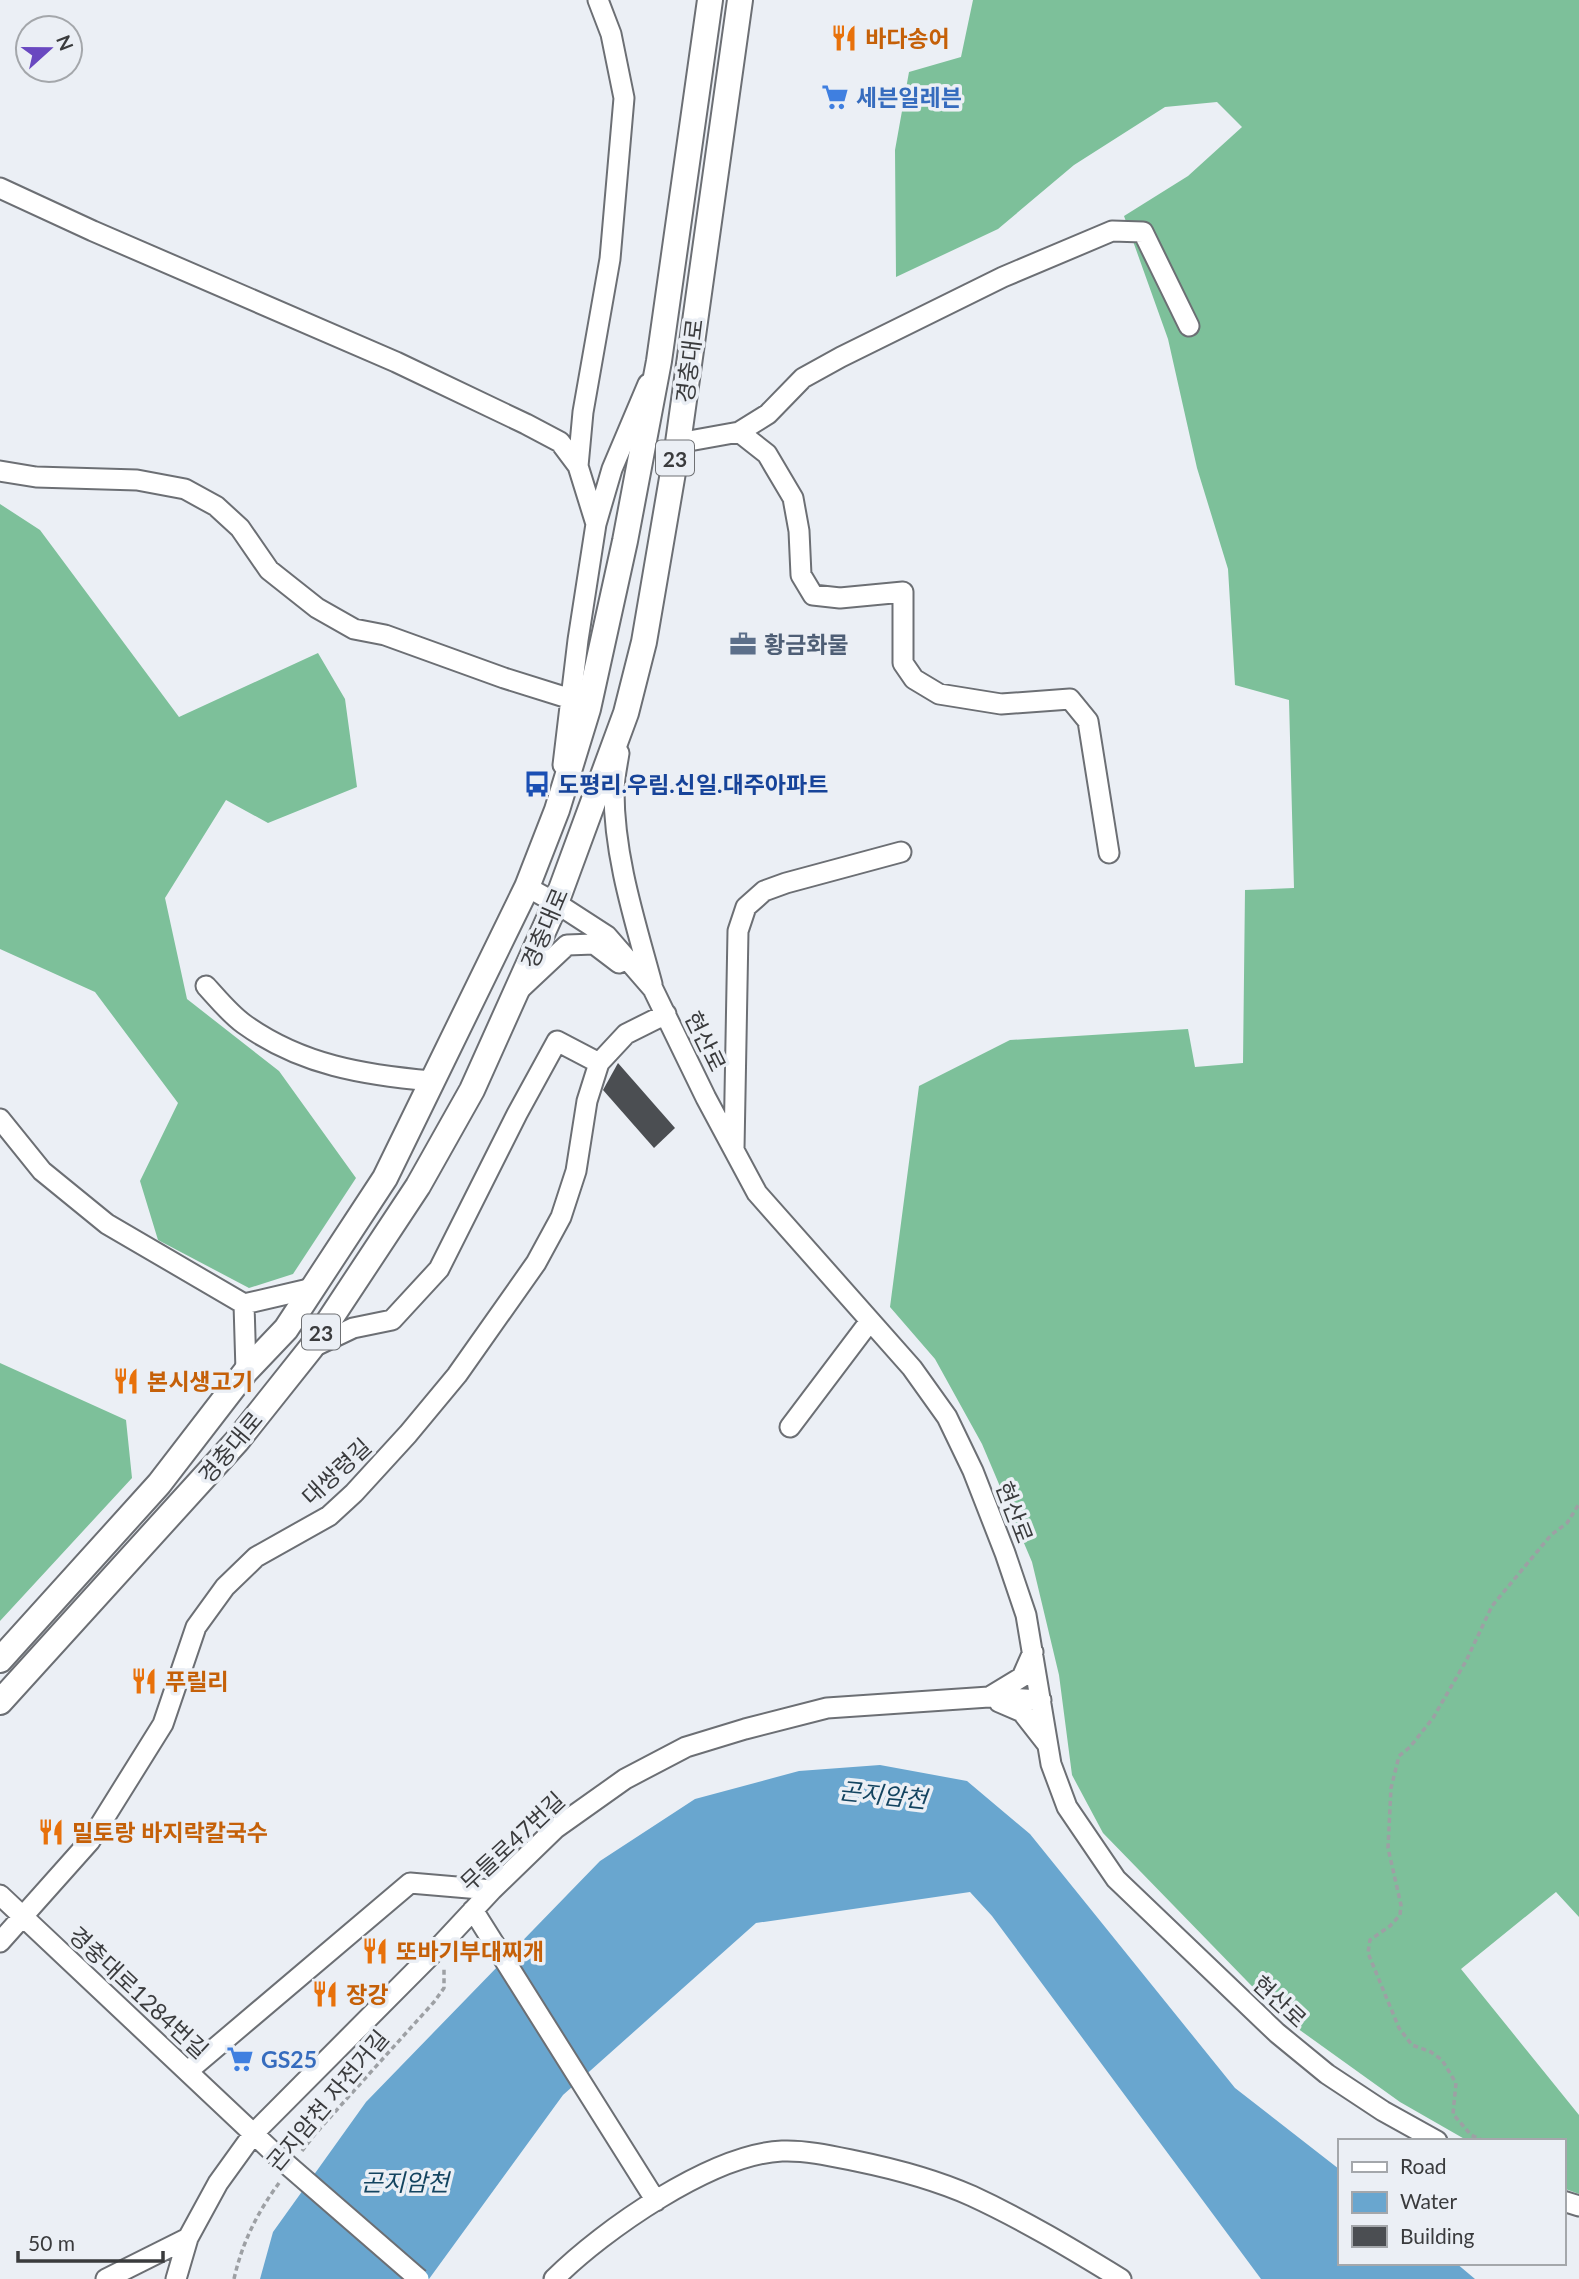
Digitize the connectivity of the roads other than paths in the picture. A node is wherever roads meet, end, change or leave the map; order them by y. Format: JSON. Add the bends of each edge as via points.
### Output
{"nodes":[{"id":1,"x":598,"y":0,"type":"edge"},
{"id":2,"x":710,"y":0,"type":"edge"},
{"id":3,"x":740,"y":0,"type":"edge"},
{"id":4,"x":0,"y":188,"type":"edge"},
{"id":5,"x":1189,"y":326,"type":"dead end"},
{"id":6,"x":659,"y":361,"type":"junction"},
{"id":7,"x":739,"y":432,"type":"junction"},
{"id":8,"x":678,"y":443,"type":"junction"},
{"id":9,"x":578,"y":466,"type":"junction"},
{"id":10,"x":0,"y":471,"type":"edge"},
{"id":11,"x":596,"y":524,"type":"junction"},
{"id":12,"x":571,"y":699,"type":"junction"},
{"id":13,"x":626,"y":713,"type":"junction"},
{"id":14,"x":557,"y":810,"type":"junction"},
{"id":15,"x":901,"y":852,"type":"dead end"},
{"id":16,"x":1109,"y":853,"type":"dead end"},
{"id":17,"x":527,"y":887,"type":"junction"},
{"id":18,"x":556,"y":903,"type":"junction"},
{"id":19,"x":206,"y":986,"type":"dead end"},
{"id":20,"x":653,"y":989,"type":"junction"},
{"id":21,"x":515,"y":993,"type":"junction"},
{"id":22,"x":666,"y":1014,"type":"junction"},
{"id":23,"x":599,"y":1063,"type":"junction"},
{"id":24,"x":432,"y":1082,"type":"junction"},
{"id":25,"x":0,"y":1119,"type":"edge"},
{"id":26,"x":734,"y":1153,"type":"junction"},
{"id":27,"x":313,"y":1288,"type":"junction"},
{"id":28,"x":244,"y":1304,"type":"junction"},
{"id":29,"x":870,"y":1321,"type":"junction"},
{"id":30,"x":310,"y":1348,"type":"junction"},
{"id":31,"x":246,"y":1371,"type":"junction"},
{"id":32,"x":790,"y":1427,"type":"dead end"},
{"id":33,"x":1033,"y":1652,"type":"junction"},
{"id":34,"x":0,"y":1660,"type":"edge"},
{"id":35,"x":989,"y":1698,"type":"junction"},
{"id":36,"x":1041,"y":1700,"type":"junction"},
{"id":37,"x":0,"y":1702,"type":"edge"},
{"id":38,"x":1048,"y":1745,"type":"junction"},
{"id":39,"x":492,"y":1890,"type":"junction"},
{"id":40,"x":0,"y":1895,"type":"edge"},
{"id":41,"x":22,"y":1916,"type":"junction"},
{"id":42,"x":477,"y":1917,"type":"junction"},
{"id":43,"x":0,"y":1942,"type":"edge"},
{"id":44,"x":188,"y":2071,"type":"junction"},
{"id":45,"x":254,"y":2133,"type":"junction"},
{"id":46,"x":1433,"y":2139,"type":"edge"},
{"id":47,"x":653,"y":2195,"type":"junction"},
{"id":48,"x":188,"y":2238,"type":"junction"},
{"id":49,"x":106,"y":2279,"type":"edge"},
{"id":50,"x":176,"y":2279,"type":"edge"},
{"id":51,"x":419,"y":2279,"type":"edge"},
{"id":52,"x":554,"y":2279,"type":"edge"},
{"id":53,"x":1121,"y":2279,"type":"edge"}],
"edges":[{"from":1,"to":9,"type":"street","via":[[611,34],[624,97],[610,258]]},
{"from":2,"to":6,"type":"main road","name":"경충대로","number":"23"},
{"from":3,"to":8,"type":"main road","name":"경충대로","number":"23"},
{"from":4,"to":9,"type":"street","via":[[526,424],[560,442]]},
{"from":5,"to":7,"type":"street","via":[[1143,232],[1112,231],[1003,277],[841,357],[803,379],[768,414]]},
{"from":6,"to":11,"type":"street","via":[[612,469]]},
{"from":6,"to":14,"type":"main road","name":"경충대로","number":"23","via":[[593,683]]},
{"from":7,"to":8,"type":"street"},
{"from":7,"to":16,"type":"street","via":[[767,454],[793,498],[801,575],[813,595],[840,598],[902,592],[903,663],[914,679],[939,694],[1001,704],[1070,699],[1087,722]]},
{"from":8,"to":13,"type":"main road","name":"경충대로","number":"23","via":[[645,642]]},
{"from":9,"to":11,"type":"street"},
{"from":10,"to":12,"type":"street","via":[[185,489],[216,506],[240,528],[269,570],[317,608],[354,629],[385,635]]},
{"from":11,"to":12,"type":"street"},
{"from":12,"to":14,"type":"street"},
{"from":13,"to":18,"type":"main road","name":"경충대로","number":"23"},
{"from":13,"to":20,"type":"street","via":[[614,789],[618,847]]},
{"from":14,"to":17,"type":"main road","name":"경충대로","number":"23"},
{"from":15,"to":26,"type":"street","via":[[786,883],[764,891],[746,907],[737,931]]},
{"from":17,"to":18,"type":"street","name":"현산로"},
{"from":17,"to":24,"type":"main road","name":"경충대로","number":"23"},
{"from":18,"to":20,"type":"street","name":"현산로","via":[[607,936]]},
{"from":18,"to":21,"type":"main road","name":"경충대로","number":"23"},
{"from":19,"to":24,"type":"street","via":[[242,1023],[283,1048],[322,1064]]},
{"from":20,"to":21,"type":"street","via":[[594,944],[568,945]]},
{"from":20,"to":22,"type":"street","name":"현산로"},
{"from":21,"to":30,"type":"main road","name":"경충대로","number":"23","via":[[472,1090],[418,1186]]},
{"from":22,"to":23,"type":"street","name":"대쌍령길","via":[[626,1034]]},
{"from":22,"to":26,"type":"street","name":"현산로"},
{"from":23,"to":30,"type":"street","via":[[557,1041],[439,1269],[392,1320],[353,1328]]},
{"from":23,"to":41,"type":"street","name":"대쌍령길","via":[[587,1101],[576,1171],[561,1217],[536,1263],[457,1375],[354,1493],[329,1516],[256,1557],[225,1587],[196,1627],[163,1724],[139,1765],[90,1841]]},
{"from":24,"to":27,"type":"main road","name":"경충대로","number":"23","via":[[385,1178]]},
{"from":25,"to":28,"type":"street","via":[[41,1171],[107,1224]]},
{"from":26,"to":29,"type":"street","name":"현산로","via":[[757,1193]]},
{"from":27,"to":28,"type":"street"},
{"from":27,"to":31,"type":"main road","name":"경충대로","number":"23","via":[[286,1329]]},
{"from":28,"to":31,"type":"street"},
{"from":29,"to":32,"type":"street"},
{"from":29,"to":33,"type":"street","name":"현산로","via":[[947,1417],[1005,1553],[1027,1615]]},
{"from":30,"to":37,"type":"main road","name":"경충대로","number":"23","via":[[237,1441]]},
{"from":31,"to":34,"type":"main road","name":"경충대로","number":"23","via":[[159,1483]]},
{"from":33,"to":35,"type":"street","via":[[1022,1677]]},
{"from":33,"to":36,"type":"street","name":"현산로"},
{"from":35,"to":36,"type":"street","name":"무들로47번길"},
{"from":35,"to":38,"type":"street","via":[[1022,1713]]},
{"from":35,"to":39,"type":"street","name":"무들로47번길","via":[[827,1708],[686,1747],[625,1779],[556,1828]]},
{"from":36,"to":38,"type":"street","name":"현산로"},
{"from":38,"to":46,"type":"street","name":"현산로","via":[[1067,1807],[1116,1879],[1277,2034],[1326,2074]]},
{"from":39,"to":42,"type":"street","name":"무들로47번길"},
{"from":39,"to":44,"type":"street","via":[[410,1883]]},
{"from":40,"to":41,"type":"street","name":"경충대로1284번길"},
{"from":41,"to":43,"type":"street","name":"대쌍령길"},
{"from":41,"to":44,"type":"street","name":"경충대로1284번길"},
{"from":42,"to":45,"type":"street","name":"무들로47번길","via":[[437,1949]]},
{"from":42,"to":47,"type":"street"},
{"from":44,"to":45,"type":"street","name":"경충대로1284번길"},
{"from":45,"to":48,"type":"street","name":"무들로47번길","via":[[218,2183]]},
{"from":45,"to":51,"type":"street","name":"경충대로1284번길","bridge":true},
{"from":47,"to":52,"type":"street"},
{"from":47,"to":53,"type":"street","via":[[740,2159],[782,2151],[831,2156],[893,2169],[971,2195],[1050,2235]]},
{"from":48,"to":49,"type":"street"},
{"from":48,"to":50,"type":"street","name":"무들로47번길"}]}
